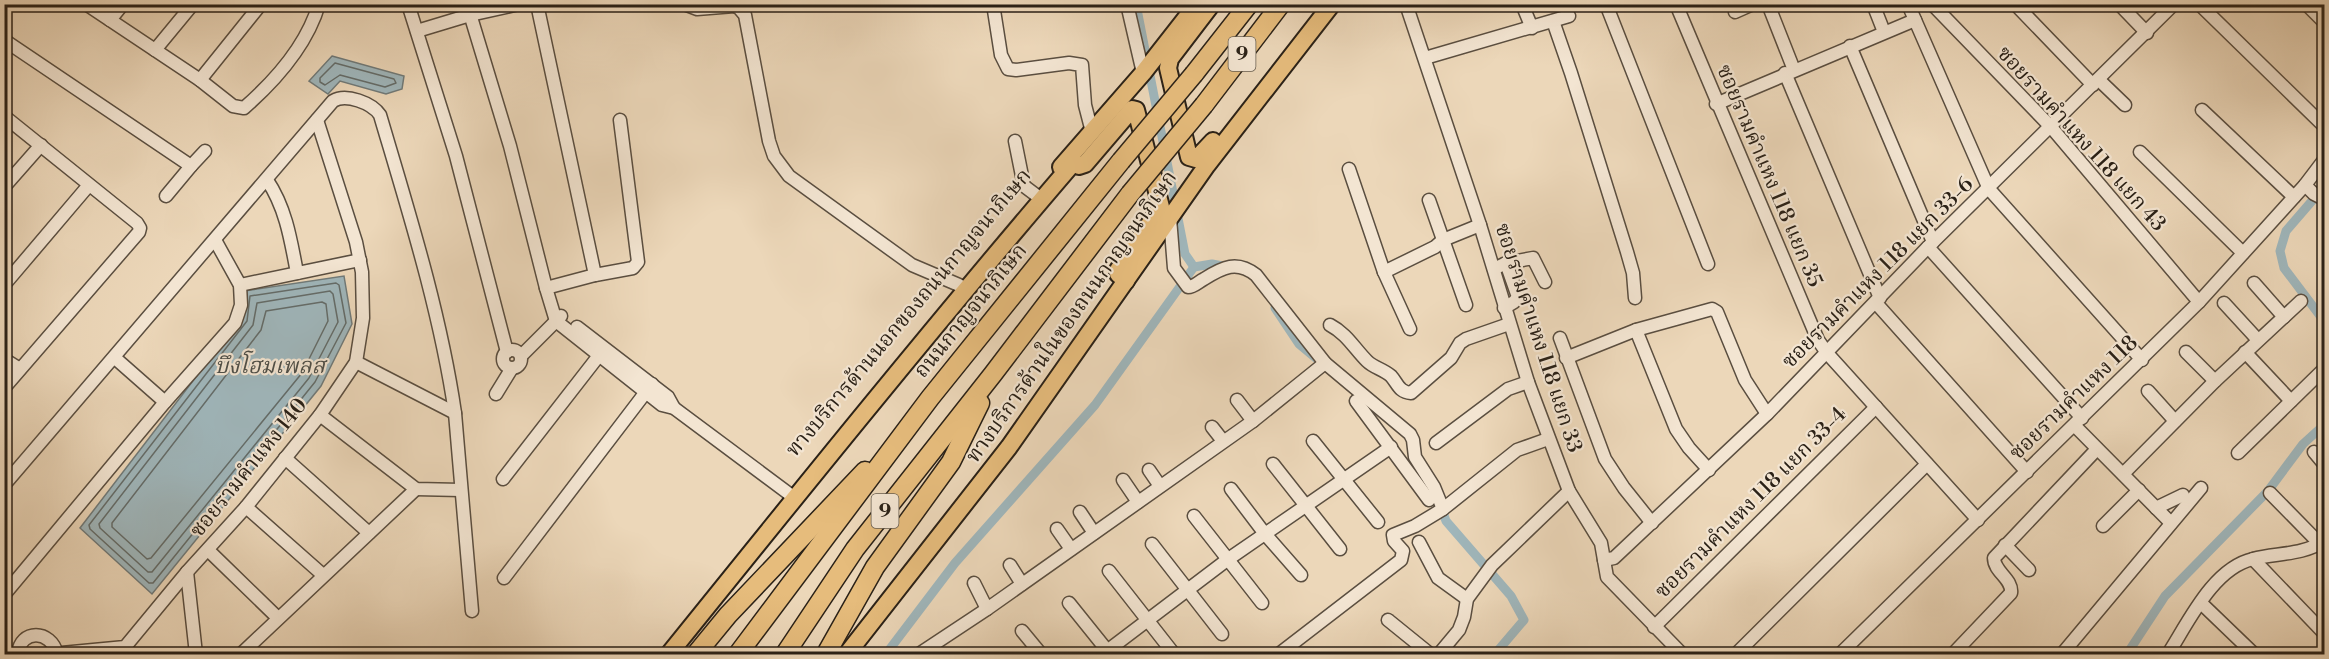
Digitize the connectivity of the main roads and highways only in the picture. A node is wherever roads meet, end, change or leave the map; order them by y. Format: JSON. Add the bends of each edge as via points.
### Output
{"nodes":[{"id":1,"x":1197,"y":4,"type":"edge"},
{"id":2,"x":1205,"y":4,"type":"edge"},
{"id":3,"x":1212,"y":4,"type":"edge"},
{"id":4,"x":1249,"y":4,"type":"edge"},
{"id":5,"x":1281,"y":4,"type":"edge"},
{"id":6,"x":1320,"y":4,"type":"edge"},
{"id":7,"x":1332,"y":4,"type":"edge"},
{"id":8,"x":1163,"y":52,"type":"junction"},
{"id":9,"x":1144,"y":75,"type":"junction"},
{"id":10,"x":1074,"y":162,"type":"junction"},
{"id":11,"x":1126,"y":281,"type":"junction"},
{"id":12,"x":993,"y":374,"type":"junction"},
{"id":13,"x":930,"y":398,"type":"junction"},
{"id":14,"x":660,"y":654,"type":"edge"},
{"id":15,"x":669,"y":654,"type":"edge"},
{"id":16,"x":696,"y":654,"type":"edge"},
{"id":17,"x":738,"y":654,"type":"edge"},
{"id":18,"x":785,"y":654,"type":"edge"},
{"id":19,"x":826,"y":654,"type":"edge"},
{"id":20,"x":847,"y":654,"type":"edge"}],
"edges":[{"from":1,"to":8,"type":"main road","name":"ทางบริการด้านนอกของถนนกาญจนาภิเษก"},
{"from":2,"to":8,"type":"main road"},
{"from":3,"to":6,"type":"main road","via":[[1168,64],[1191,160],[1199,157]]},
{"from":4,"to":13,"type":"highway","name":"ถนนกาญจนาภิเษก","number":"9","bridge":true},
{"from":5,"to":12,"type":"highway","number":"9","bridge":true},
{"from":7,"to":11,"type":"main road","name":"ทางบริการด้านในของถนนกาญจนาภิเษก","via":[[1207,165]]},
{"from":8,"to":9,"type":"main road","name":"ทางบริการด้านนอกของถนนกาญจนาภิเษก"},
{"from":9,"to":10,"type":"main road"},
{"from":9,"to":14,"type":"main road","name":"ทางบริการด้านนอกของถนนกาญจนาภิเษก","via":[[959,285]]},
{"from":10,"to":11,"type":"main road","via":[[1079,166],[1085,164],[1132,109],[1136,110],[1161,207],[1118,270]]},
{"from":10,"to":15,"type":"main road","via":[[883,388]]},
{"from":11,"to":20,"type":"main road","name":"ทางบริการด้านในของถนนกาญจนาภิเษก","via":[[1009,447]]},
{"from":12,"to":18,"type":"highway","number":"9","via":[[855,549]]},
{"from":12,"to":19,"type":"highway","via":[[951,462],[875,567]]},
{"from":13,"to":16,"type":"highway"},
{"from":13,"to":17,"type":"highway","name":"ถนนกาญจนาภิเษก","number":"9"}]}
